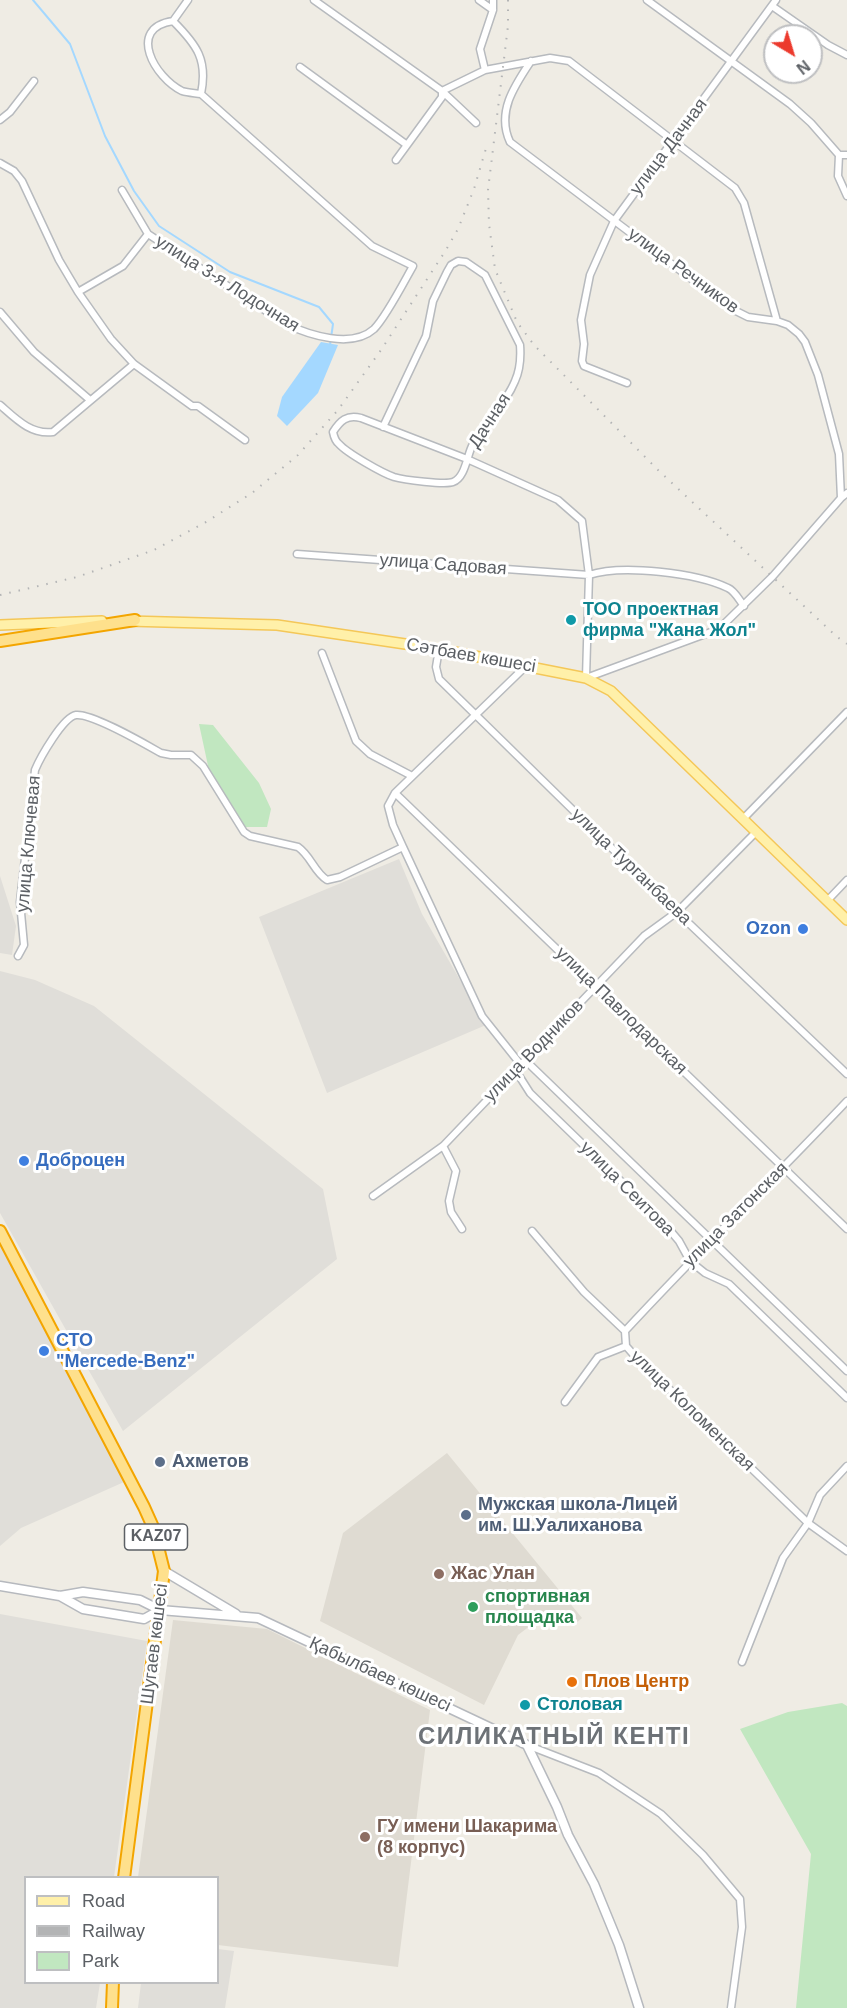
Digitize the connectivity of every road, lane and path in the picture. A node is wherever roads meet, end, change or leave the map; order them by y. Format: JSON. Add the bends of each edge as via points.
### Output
{"nodes":[{"id":1,"x":188,"y":0,"type":"edge"},
{"id":2,"x":314,"y":0,"type":"edge"},
{"id":3,"x":479,"y":0,"type":"edge"},
{"id":4,"x":493,"y":0,"type":"edge"},
{"id":5,"x":647,"y":0,"type":"edge"},
{"id":6,"x":774,"y":3,"type":"edge"},
{"id":7,"x":493,"y":10,"type":"junction"},
{"id":8,"x":173,"y":21,"type":"junction"},
{"id":9,"x":847,"y":55,"type":"edge"},
{"id":10,"x":531,"y":61,"type":"junction"},
{"id":11,"x":731,"y":62,"type":"junction"},
{"id":12,"x":300,"y":67,"type":"dead end"},
{"id":13,"x":485,"y":70,"type":"junction"},
{"id":14,"x":34,"y":81,"type":"dead end"},
{"id":15,"x":442,"y":91,"type":"junction"},
{"id":16,"x":201,"y":94,"type":"junction"},
{"id":17,"x":0,"y":120,"type":"edge"},
{"id":18,"x":476,"y":123,"type":"dead end"},
{"id":19,"x":674,"y":141,"type":"junction"},
{"id":20,"x":407,"y":145,"type":"junction"},
{"id":21,"x":839,"y":155,"type":"junction"},
{"id":22,"x":847,"y":155,"type":"edge"},
{"id":23,"x":396,"y":160,"type":"dead end"},
{"id":24,"x":0,"y":163,"type":"edge"},
{"id":25,"x":122,"y":190,"type":"dead end"},
{"id":26,"x":847,"y":196,"type":"edge"},
{"id":27,"x":614,"y":221,"type":"junction"},
{"id":28,"x":148,"y":234,"type":"junction"},
{"id":29,"x":78,"y":292,"type":"junction"},
{"id":30,"x":0,"y":312,"type":"edge"},
{"id":31,"x":777,"y":321,"type":"junction"},
{"id":32,"x":134,"y":364,"type":"junction"},
{"id":33,"x":627,"y":383,"type":"dead end"},
{"id":34,"x":90,"y":400,"type":"junction"},
{"id":35,"x":0,"y":405,"type":"edge"},
{"id":36,"x":383,"y":427,"type":"junction"},
{"id":37,"x":245,"y":440,"type":"dead end"},
{"id":38,"x":467,"y":459,"type":"junction"},
{"id":39,"x":847,"y":493,"type":"edge"},
{"id":40,"x":841,"y":498,"type":"junction"},
{"id":41,"x":297,"y":554,"type":"dead end"},
{"id":42,"x":589,"y":575,"type":"junction"},
{"id":43,"x":744,"y":606,"type":"junction"},
{"id":44,"x":135,"y":620,"type":"junction"},
{"id":45,"x":0,"y":625,"type":"edge"},
{"id":46,"x":0,"y":641,"type":"edge"},
{"id":47,"x":439,"y":650,"type":"junction"},
{"id":48,"x":322,"y":653,"type":"dead end"},
{"id":49,"x":526,"y":666,"type":"junction"},
{"id":50,"x":586,"y":678,"type":"junction"},
{"id":51,"x":847,"y":712,"type":"edge"},
{"id":52,"x":475,"y":715,"type":"junction"},
{"id":53,"x":412,"y":776,"type":"junction"},
{"id":54,"x":395,"y":793,"type":"junction"},
{"id":55,"x":743,"y":819,"type":"junction"},
{"id":56,"x":756,"y":832,"type":"junction"},
{"id":57,"x":403,"y":848,"type":"junction"},
{"id":58,"x":847,"y":880,"type":"edge"},
{"id":59,"x":827,"y":901,"type":"junction"},
{"id":60,"x":678,"y":912,"type":"junction"},
{"id":61,"x":847,"y":920,"type":"edge"},
{"id":62,"x":18,"y":956,"type":"dead end"},
{"id":63,"x":597,"y":987,"type":"junction"},
{"id":64,"x":521,"y":1066,"type":"junction"},
{"id":65,"x":847,"y":1074,"type":"edge"},
{"id":66,"x":847,"y":1101,"type":"edge"},
{"id":67,"x":443,"y":1146,"type":"junction"},
{"id":68,"x":784,"y":1167,"type":"junction"},
{"id":69,"x":373,"y":1196,"type":"dead end"},
{"id":70,"x":462,"y":1229,"type":"dead end"},
{"id":71,"x":847,"y":1229,"type":"edge"},
{"id":72,"x":0,"y":1231,"type":"edge"},
{"id":73,"x":532,"y":1232,"type":"dead end"},
{"id":74,"x":711,"y":1240,"type":"junction"},
{"id":75,"x":690,"y":1261,"type":"junction"},
{"id":76,"x":626,"y":1331,"type":"junction"},
{"id":77,"x":626,"y":1346,"type":"junction"},
{"id":78,"x":847,"y":1371,"type":"edge"},
{"id":79,"x":847,"y":1398,"type":"edge"},
{"id":80,"x":564,"y":1402,"type":"dead end"},
{"id":81,"x":847,"y":1466,"type":"edge"},
{"id":82,"x":808,"y":1523,"type":"junction"},
{"id":83,"x":847,"y":1551,"type":"edge"},
{"id":84,"x":164,"y":1571,"type":"junction"},
{"id":85,"x":0,"y":1586,"type":"edge"},
{"id":86,"x":60,"y":1596,"type":"junction"},
{"id":87,"x":160,"y":1610,"type":"junction"},
{"id":88,"x":238,"y":1616,"type":"junction"},
{"id":89,"x":742,"y":1662,"type":"dead end"},
{"id":90,"x":527,"y":1745,"type":"junction"},
{"id":91,"x":124,"y":1876,"type":"edge"},
{"id":92,"x":113,"y":1984,"type":"edge"},
{"id":93,"x":112,"y":2008,"type":"edge"},
{"id":94,"x":639,"y":2008,"type":"edge"},
{"id":95,"x":731,"y":2008,"type":"edge"}],
"edges":[{"from":1,"to":8,"type":"street"},
{"from":2,"to":15,"type":"street"},
{"from":3,"to":7,"type":"street"},
{"from":4,"to":7,"type":"street"},
{"from":5,"to":11,"type":"street"},
{"from":6,"to":9,"type":"street"},
{"from":6,"to":11,"type":"street","name":"улица Дачная"},
{"from":7,"to":13,"type":"street","via":[[480,49]]},
{"from":8,"to":16,"type":"street","via":[[197,50],[204,66]]},
{"from":8,"to":16,"type":"street","via":[[162,23],[150,34],[150,56],[175,86]]},
{"from":10,"to":13,"type":"street"},
{"from":10,"to":19,"type":"street","via":[[569,61]]},
{"from":10,"to":27,"type":"street","name":"улица Речников","via":[[514,86],[505,114],[504,128],[510,142]]},
{"from":11,"to":19,"type":"street","name":"улица Дачная"},
{"from":11,"to":21,"type":"street","via":[[790,104]]},
{"from":12,"to":20,"type":"street"},
{"from":13,"to":15,"type":"street"},
{"from":14,"to":17,"type":"street"},
{"from":15,"to":18,"type":"street"},
{"from":15,"to":20,"type":"street","via":[[442,97]]},
{"from":16,"to":28,"type":"street","name":"улица 3-я Лодочная","via":[[372,246],[413,266],[375,328],[365,336],[351,339],[327,338],[286,324]]},
{"from":19,"to":27,"type":"street","name":"улица Дачная"},
{"from":19,"to":31,"type":"street","via":[[735,188],[744,203]]},
{"from":20,"to":23,"type":"street"},
{"from":21,"to":22,"type":"street"},
{"from":21,"to":26,"type":"street","via":[[838,176]]},
{"from":24,"to":29,"type":"street","via":[[22,181]]},
{"from":25,"to":28,"type":"street","name":"улица 3-я Лодочная"},
{"from":27,"to":31,"type":"street","name":"улица Речников","via":[[730,308]]},
{"from":27,"to":33,"type":"street","name":"улица Дачная","via":[[590,275],[581,320],[582,361],[584,366]]},
{"from":28,"to":29,"type":"street","name":"улица 3-я Лодочная","via":[[123,266]]},
{"from":29,"to":32,"type":"street"},
{"from":30,"to":34,"type":"street","via":[[34,351]]},
{"from":31,"to":40,"type":"street","name":"улица Речников","via":[[799,334],[818,375],[839,454]]},
{"from":32,"to":34,"type":"street"},
{"from":32,"to":37,"type":"street"},
{"from":34,"to":35,"type":"street","via":[[53,432],[41,433],[31,430]]},
{"from":36,"to":38,"type":"street"},
{"from":36,"to":38,"type":"street","name":"Дачная","via":[[352,416],[344,418],[333,432],[338,444],[393,477],[453,483],[460,478]]},
{"from":36,"to":38,"type":"street","name":"Дачная","via":[[426,336],[433,301],[447,272],[458,261],[466,262],[485,275],[520,345],[521,356],[507,398],[472,444]]},
{"from":38,"to":42,"type":"street","via":[[558,500],[582,521]]},
{"from":39,"to":40,"type":"street"},
{"from":40,"to":43,"type":"street"},
{"from":41,"to":42,"type":"street","name":"улица Садовая"},
{"from":42,"to":43,"type":"street","name":"улица Садовая","via":[[600,571],[673,572],[731,589]]},
{"from":42,"to":50,"type":"street"},
{"from":43,"to":50,"type":"street","via":[[719,629]]},
{"from":44,"to":45,"type":"main road","name":"Сәтбаев көшесі"},
{"from":44,"to":46,"type":"highway"},
{"from":44,"to":47,"type":"main road","name":"Сәтбаев көшесі","via":[[277,625]]},
{"from":47,"to":49,"type":"main road","name":"Сәтбаев көшесі"},
{"from":47,"to":52,"type":"street","name":"улица Турганбаева","via":[[439,679]]},
{"from":48,"to":53,"type":"street","via":[[356,741],[370,754]]},
{"from":49,"to":50,"type":"main road","name":"Сәтбаев көшесі"},
{"from":49,"to":52,"type":"street"},
{"from":50,"to":55,"type":"main road","name":"Сәтбаев көшесі","via":[[611,691]]},
{"from":51,"to":55,"type":"street"},
{"from":52,"to":53,"type":"street"},
{"from":52,"to":60,"type":"street","name":"улица Турганбаева"},
{"from":53,"to":54,"type":"street"},
{"from":54,"to":57,"type":"street","name":"улица Сеитова","via":[[388,806]]},
{"from":54,"to":63,"type":"street","name":"улица Павлодарская"},
{"from":55,"to":56,"type":"main road","name":"Сәтбаев көшесі"},
{"from":56,"to":59,"type":"main road","name":"Сәтбаев көшесі"},
{"from":56,"to":60,"type":"street","name":"улица Водников"},
{"from":57,"to":62,"type":"street","name":"улица Ключевая","via":[[327,880],[298,847],[244,832],[191,755],[162,753],[90,717],[76,715],[68,719],[35,770],[20,902],[24,945]]},
{"from":57,"to":64,"type":"street","name":"улица Сеитова","via":[[482,1016]]},
{"from":58,"to":59,"type":"street"},
{"from":59,"to":61,"type":"main road","name":"Сәтбаев көшесі"},
{"from":60,"to":63,"type":"street","name":"улица Водников","via":[[644,936]]},
{"from":60,"to":65,"type":"street","name":"улица Турганбаева"},
{"from":63,"to":64,"type":"street","name":"улица Водников"},
{"from":63,"to":68,"type":"street","name":"улица Павлодарская"},
{"from":64,"to":67,"type":"street","name":"улица Водников"},
{"from":64,"to":74,"type":"street","name":"улица Сеитова"},
{"from":64,"to":75,"type":"street","name":"улица Сеитова","via":[[530,1093],[663,1222]]},
{"from":66,"to":68,"type":"street","name":"улица Затонская"},
{"from":67,"to":69,"type":"street","name":"улица Водников"},
{"from":67,"to":70,"type":"street","via":[[456,1171],[449,1201]]},
{"from":68,"to":71,"type":"street","name":"улица Павлодарская"},
{"from":68,"to":74,"type":"street","name":"улица Затонская"},
{"from":72,"to":84,"type":"highway","name":"Шугаев көшесі","number":"KAZ07","via":[[144,1507]]},
{"from":73,"to":76,"type":"street","name":"улица Коломенская","via":[[584,1292]]},
{"from":74,"to":75,"type":"street","name":"улица Затонская"},
{"from":74,"to":78,"type":"street","name":"улица Сеитова"},
{"from":75,"to":76,"type":"street","name":"улица Затонская"},
{"from":75,"to":79,"type":"street","name":"улица Сеитова","via":[[729,1284]]},
{"from":76,"to":77,"type":"street","name":"улица Коломенская"},
{"from":77,"to":80,"type":"street","via":[[594,1361]]},
{"from":77,"to":82,"type":"street","name":"улица Коломенская"},
{"from":81,"to":82,"type":"street","via":[[820,1495]]},
{"from":82,"to":83,"type":"street","name":"улица Коломенская"},
{"from":82,"to":89,"type":"street","via":[[780,1564]]},
{"from":84,"to":87,"type":"highway","name":"Шугаев көшесі","number":"KAZ07"},
{"from":84,"to":88,"type":"main road"},
{"from":85,"to":86,"type":"main road","name":"Қабылбаев көшесі"},
{"from":86,"to":87,"type":"main road","name":"Қабылбаев көшесі","via":[[83,1592],[128,1598]]},
{"from":86,"to":87,"type":"main road","name":"Қабылбаев көшесі","via":[[83,1609],[144,1619]]},
{"from":87,"to":88,"type":"main road","name":"Қабылбаев көшесі"},
{"from":87,"to":91,"type":"highway","name":"Шугаев көшесі","number":"KAZ07"},
{"from":88,"to":90,"type":"main road","name":"Қабылбаев көшесі","via":[[258,1618]]},
{"from":90,"to":94,"type":"main road","via":[[594,1884]]},
{"from":90,"to":95,"type":"street","via":[[599,1773],[661,1814],[740,1899],[742,1927]]},
{"from":92,"to":93,"type":"highway"}]}
